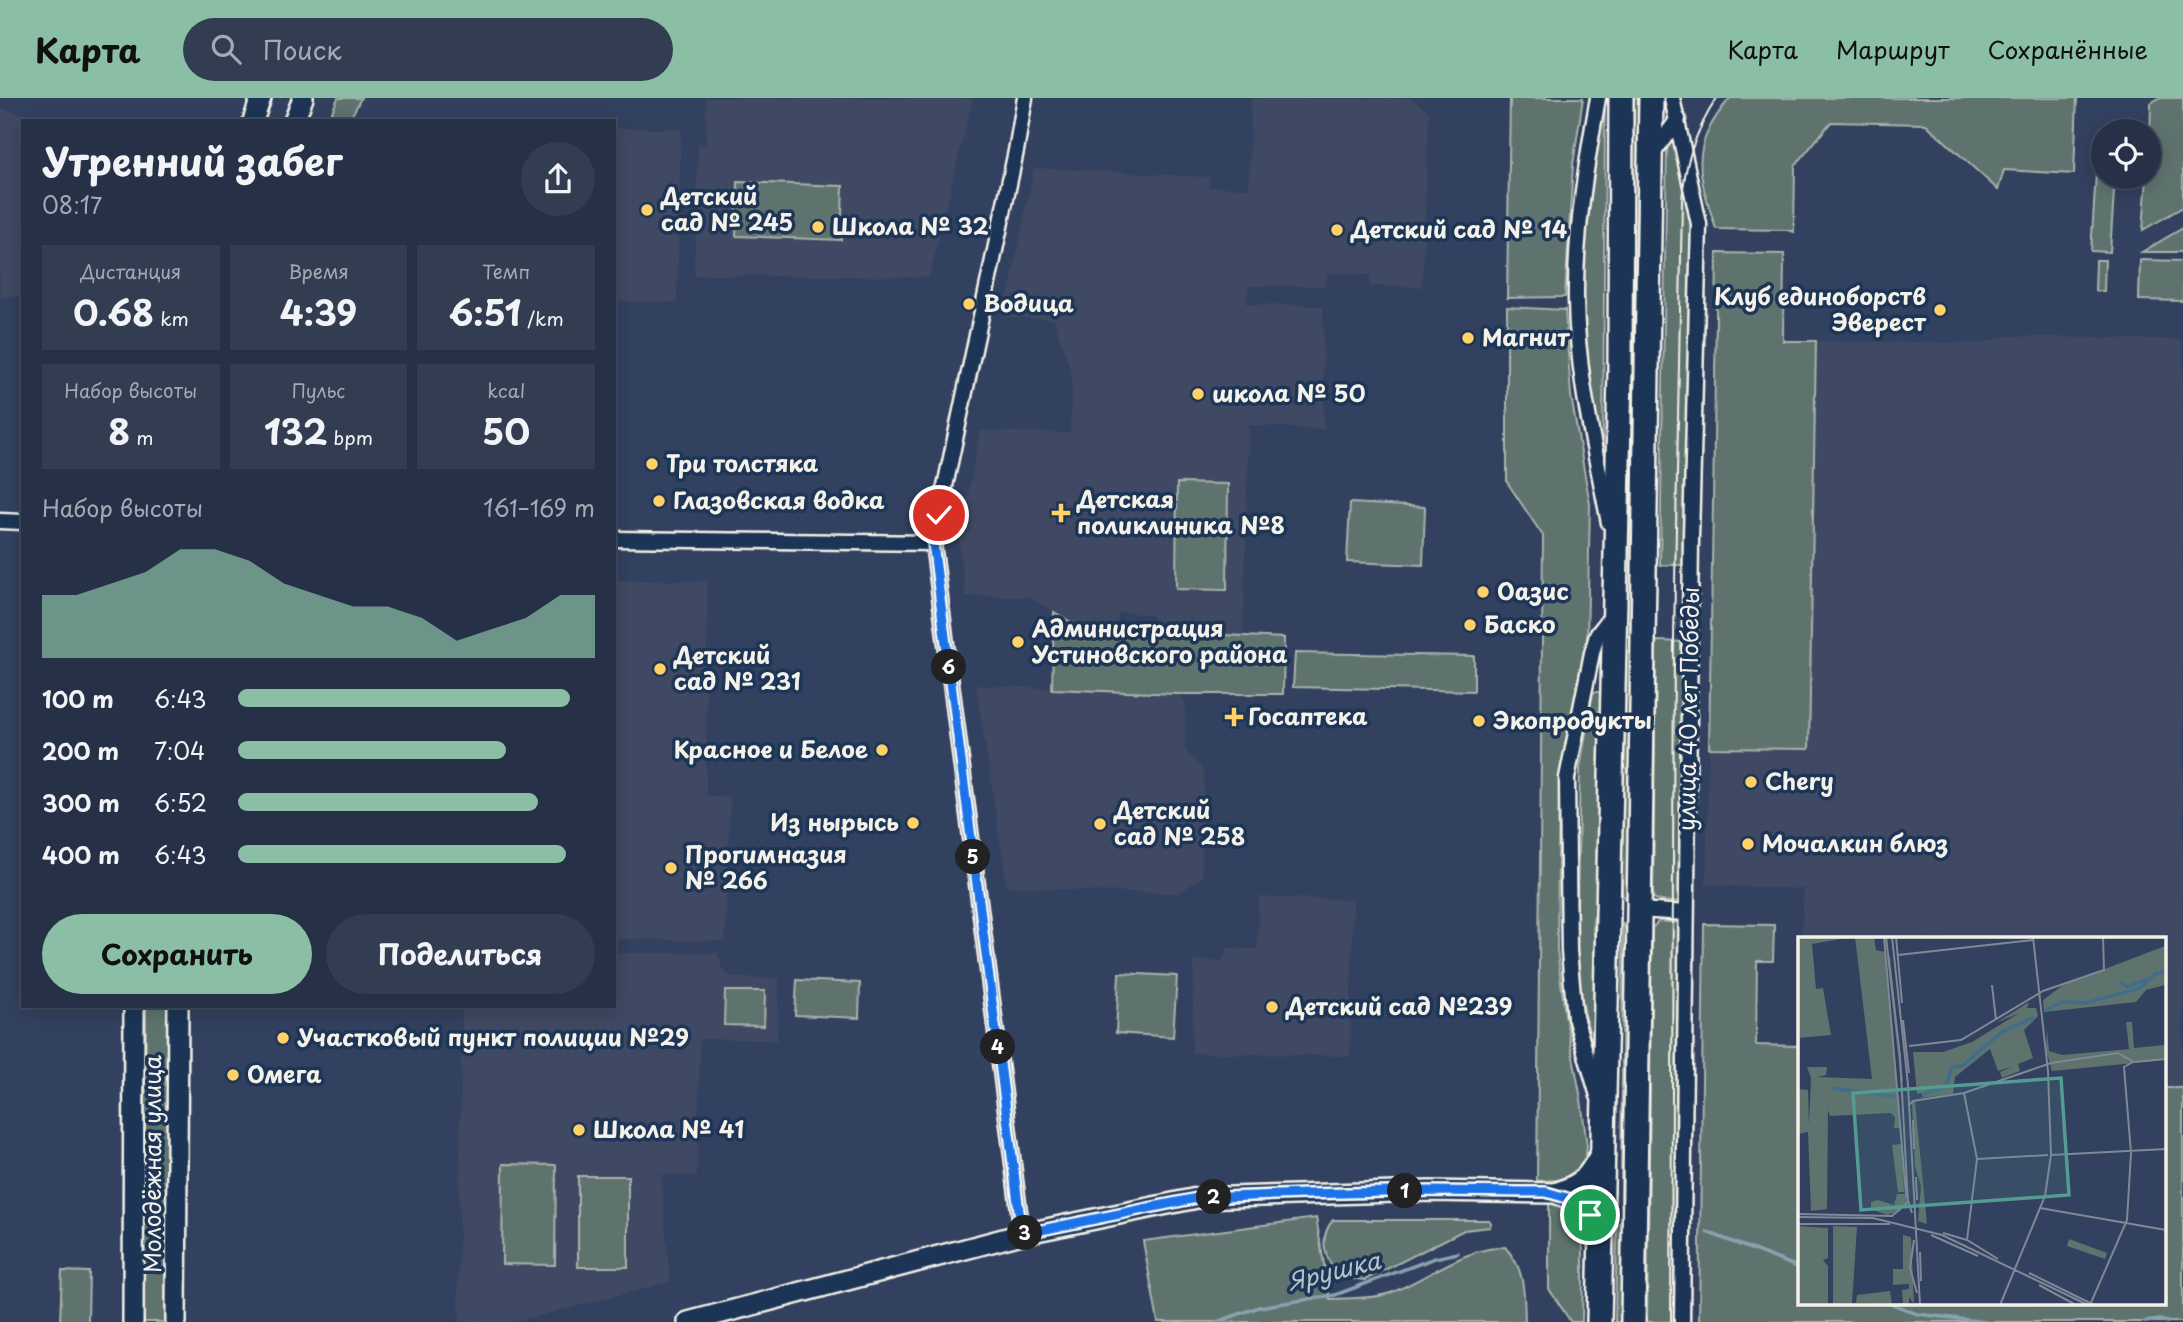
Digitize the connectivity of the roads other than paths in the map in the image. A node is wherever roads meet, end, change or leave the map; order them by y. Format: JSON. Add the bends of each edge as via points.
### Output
{"nodes":[{"id":1,"x":261,"y":98,"type":"edge"},
{"id":2,"x":303,"y":98,"type":"edge"},
{"id":3,"x":1024,"y":98,"type":"edge"},
{"id":4,"x":1598,"y":98,"type":"edge"},
{"id":5,"x":1621,"y":98,"type":"edge"},
{"id":6,"x":1651,"y":98,"type":"edge"},
{"id":7,"x":1672,"y":98,"type":"edge"},
{"id":8,"x":254,"y":119,"type":"edge"},
{"id":9,"x":295,"y":119,"type":"edge"},
{"id":10,"x":1678,"y":119,"type":"junction"},
{"id":11,"x":1650,"y":157,"type":"junction"},
{"id":12,"x":0,"y":522,"type":"edge"},
{"id":13,"x":21,"y":522,"type":"edge"},
{"id":14,"x":616,"y":539,"type":"edge"},
{"id":15,"x":933,"y":543,"type":"junction"},
{"id":16,"x":1615,"y":555,"type":"junction"},
{"id":17,"x":1614,"y":613,"type":"junction"},
{"id":18,"x":1608,"y":910,"type":"junction"},
{"id":19,"x":1638,"y":910,"type":"junction"},
{"id":20,"x":1686,"y":913,"type":"junction"},
{"id":21,"x":134,"y":1008,"type":"edge"},
{"id":22,"x":178,"y":1008,"type":"edge"},
{"id":23,"x":1604,"y":1118,"type":"junction"},
{"id":24,"x":1602,"y":1149,"type":"junction"},
{"id":25,"x":1555,"y":1193,"type":"junction"},
{"id":26,"x":1601,"y":1208,"type":"junction"},
{"id":27,"x":1635,"y":1210,"type":"junction"},
{"id":28,"x":1022,"y":1234,"type":"junction"},
{"id":29,"x":1600,"y":1244,"type":"junction"},
{"id":30,"x":133,"y":1322,"type":"edge"},
{"id":31,"x":176,"y":1322,"type":"edge"},
{"id":32,"x":688,"y":1322,"type":"edge"},
{"id":33,"x":1599,"y":1322,"type":"edge"},
{"id":34,"x":1633,"y":1322,"type":"edge"},
{"id":35,"x":1682,"y":1322,"type":"edge"}],
"edges":[{"from":1,"to":8,"type":"street"},
{"from":2,"to":9,"type":"street"},
{"from":3,"to":15,"type":"street"},
{"from":4,"to":16,"type":"street","via":[[1586,168],[1576,301],[1583,390]]},
{"from":5,"to":16,"type":"main road"},
{"from":6,"to":11,"type":"main road","name":"улица 40 лет Победы"},
{"from":7,"to":10,"type":"street","name":"улица 40 лет Победы"},
{"from":10,"to":11,"type":"street"},
{"from":10,"to":20,"type":"street","name":"улица 40 лет Победы","via":[[1699,224]]},
{"from":11,"to":19,"type":"main road","name":"улица 40 лет Победы"},
{"from":12,"to":13,"type":"street"},
{"from":14,"to":15,"type":"street"},
{"from":15,"to":28,"type":"street"},
{"from":16,"to":17,"type":"main road"},
{"from":17,"to":18,"type":"main road"},
{"from":17,"to":23,"type":"street","via":[[1597,635],[1567,778],[1569,951],[1575,1017]]},
{"from":18,"to":19,"type":"main road"},
{"from":18,"to":23,"type":"main road"},
{"from":19,"to":20,"type":"street"},
{"from":19,"to":27,"type":"main road","name":"улица 40 лет Победы"},
{"from":20,"to":35,"type":"street","name":"улица 40 лет Победы"},
{"from":21,"to":30,"type":"street","name":"Молодёжная улица"},
{"from":22,"to":31,"type":"street","name":"Молодёжная улица"},
{"from":23,"to":24,"type":"main road"},
{"from":24,"to":25,"type":"street","via":[[1589,1175]]},
{"from":24,"to":26,"type":"main road"},
{"from":25,"to":28,"type":"street","via":[[1429,1191],[1197,1198]]},
{"from":25,"to":29,"type":"street","via":[[1574,1200],[1590,1215]]},
{"from":26,"to":27,"type":"main road"},
{"from":26,"to":29,"type":"main road"},
{"from":27,"to":34,"type":"main road","name":"улица 40 лет Победы"},
{"from":28,"to":32,"type":"street"},
{"from":29,"to":33,"type":"main road"}]}
